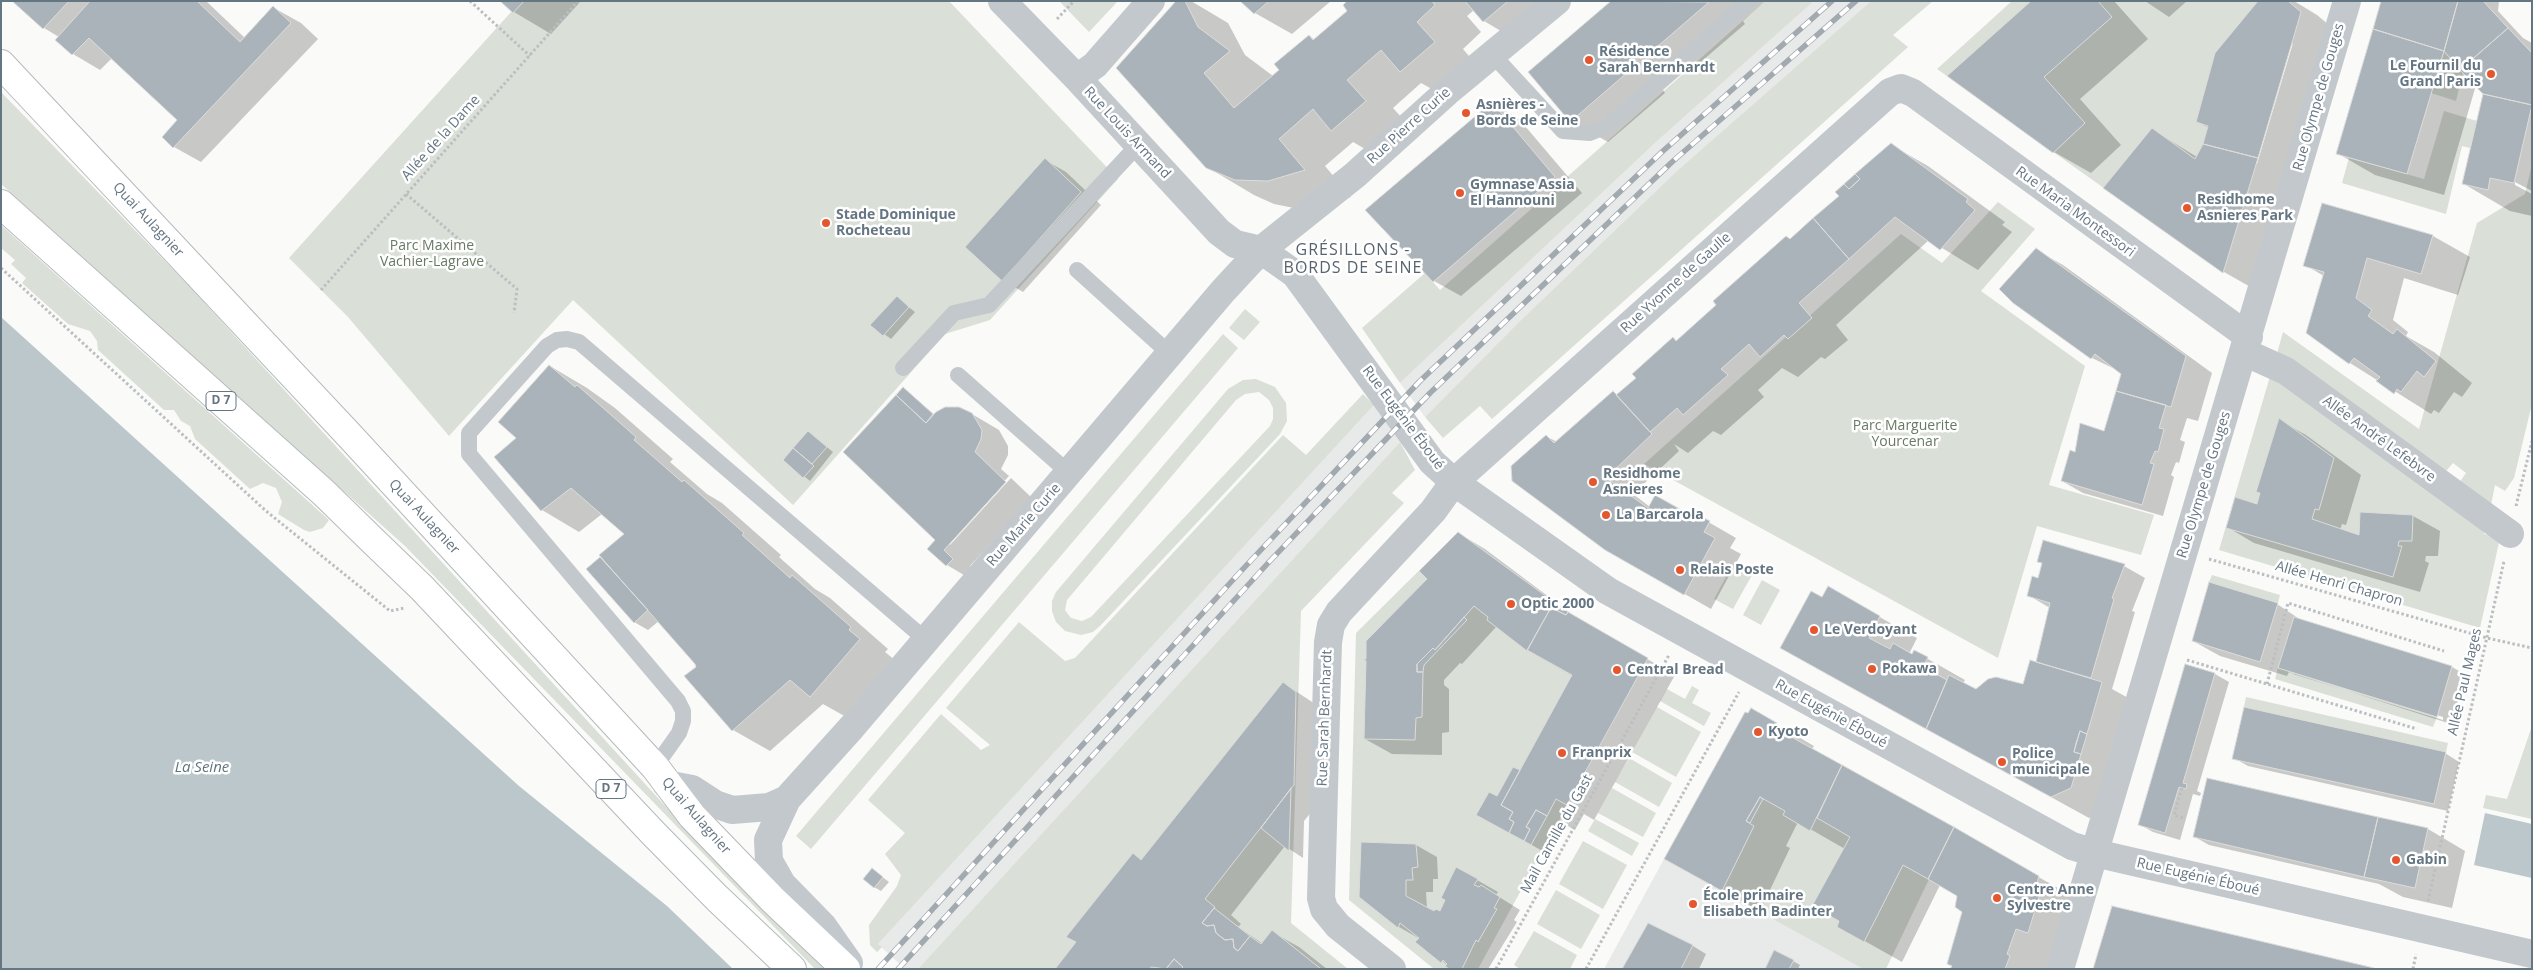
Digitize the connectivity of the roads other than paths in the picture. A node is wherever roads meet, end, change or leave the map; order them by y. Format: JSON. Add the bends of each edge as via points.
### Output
{"nodes":[{"id":1,"x":1002,"y":1,"type":"edge"},
{"id":2,"x":1151,"y":1,"type":"edge"},
{"id":3,"x":1557,"y":1,"type":"edge"},
{"id":4,"x":1749,"y":1,"type":"edge"},
{"id":5,"x":2347,"y":1,"type":"edge"},
{"id":6,"x":1492,"y":54,"type":"junction"},
{"id":7,"x":1,"y":64,"type":"edge"},
{"id":8,"x":1077,"y":78,"type":"junction"},
{"id":9,"x":1901,"y":88,"type":"joint"},
{"id":10,"x":1138,"y":145,"type":"junction"},
{"id":11,"x":1,"y":204,"type":"edge"},
{"id":12,"x":1261,"y":250,"type":"junction"},
{"id":13,"x":1078,"y":270,"type":"dead end"},
{"id":14,"x":2246,"y":344,"type":"junction"},
{"id":15,"x":1170,"y":354,"type":"junction"},
{"id":16,"x":902,"y":368,"type":"dead end"},
{"id":17,"x":958,"y":375,"type":"dead end"},
{"id":18,"x":1069,"y":473,"type":"junction"},
{"id":19,"x":1454,"y":482,"type":"junction"},
{"id":20,"x":2510,"y":534,"type":"road end"},
{"id":21,"x":926,"y":640,"type":"junction"},
{"id":22,"x":660,"y":776,"type":"junction"},
{"id":23,"x":787,"y":798,"type":"junction"},
{"id":24,"x":2095,"y":853,"type":"junction"},
{"id":25,"x":2532,"y":954,"type":"edge"},
{"id":26,"x":792,"y":969,"type":"edge"},
{"id":27,"x":846,"y":969,"type":"edge"},
{"id":28,"x":852,"y":969,"type":"edge"},
{"id":29,"x":1392,"y":969,"type":"edge"},
{"id":30,"x":2060,"y":969,"type":"edge"}],
"edges":[{"from":1,"to":8,"type":"street","name":"Rue Louis Armand"},
{"from":2,"to":8,"type":"street","via":[[1095,65]]},
{"from":3,"to":6,"type":"street","name":"Rue Pierre Curie"},
{"from":4,"to":6,"type":"lane","via":[[1609,125],[1590,133],[1563,131]]},
{"from":5,"to":14,"type":"street","name":"Rue Olympe de Gouges"},
{"from":6,"to":12,"type":"street","name":"Rue Pierre Curie","via":[[1354,175]]},
{"from":7,"to":22,"type":"main road","name":"Quai Aulagnier","via":[[349,435]]},
{"from":8,"to":10,"type":"street","name":"Rue Louis Armand"},
{"from":9,"to":14,"type":"street","name":"Rue Maria Montessori","via":[[1913,93]]},
{"from":9,"to":19,"type":"street","name":"Rue Yvonne de Gaulle","via":[[1890,92]]},
{"from":10,"to":12,"type":"street","name":"Rue Louis Armand","via":[[1219,232],[1235,244]]},
{"from":10,"to":16,"type":"lane","via":[[989,305],[954,314]]},
{"from":11,"to":26,"type":"main road","number":"D 7","via":[[324,493],[436,604],[653,833]]},
{"from":12,"to":15,"type":"street","name":"Rue Marie Curie"},
{"from":12,"to":19,"type":"street","name":"Rue Eugénie Éboué","via":[[1295,274],[1432,462]]},
{"from":13,"to":15,"type":"lane"},
{"from":14,"to":20,"type":"street","name":"Allée André Lefebvre"},
{"from":14,"to":24,"type":"street","name":"Rue Olympe de Gouges"},
{"from":15,"to":18,"type":"street","name":"Rue Marie Curie"},
{"from":17,"to":18,"type":"lane"},
{"from":18,"to":21,"type":"street","name":"Rue Marie Curie"},
{"from":19,"to":24,"type":"street","name":"Rue Eugénie Éboué","via":[[1608,591],[2053,836]]},
{"from":19,"to":29,"type":"street","name":"Rue Sarah Bernhardt","via":[[1433,511],[1340,612],[1331,625],[1328,642],[1321,898],[1324,909],[1338,926]]},
{"from":21,"to":22,"type":"lane","via":[[579,342],[557,340],[547,346],[469,433],[469,454],[678,702],[683,711],[683,721]]},
{"from":21,"to":23,"type":"street","name":"Rue Marie Curie","via":[[852,728]]},
{"from":22,"to":23,"type":"street","name":"Rue Marie Curie","via":[[732,810],[769,807]]},
{"from":22,"to":27,"type":"main road","name":"Quai Aulagnier","via":[[692,816],[773,900]]},
{"from":23,"to":28,"type":"street","name":"Rue Marie Curie","via":[[768,840],[768,861],[782,884],[823,926]]},
{"from":24,"to":25,"type":"street","name":"Rue Eugénie Éboué"},
{"from":24,"to":30,"type":"street","name":"Rue Olympe de Gouges"}]}
